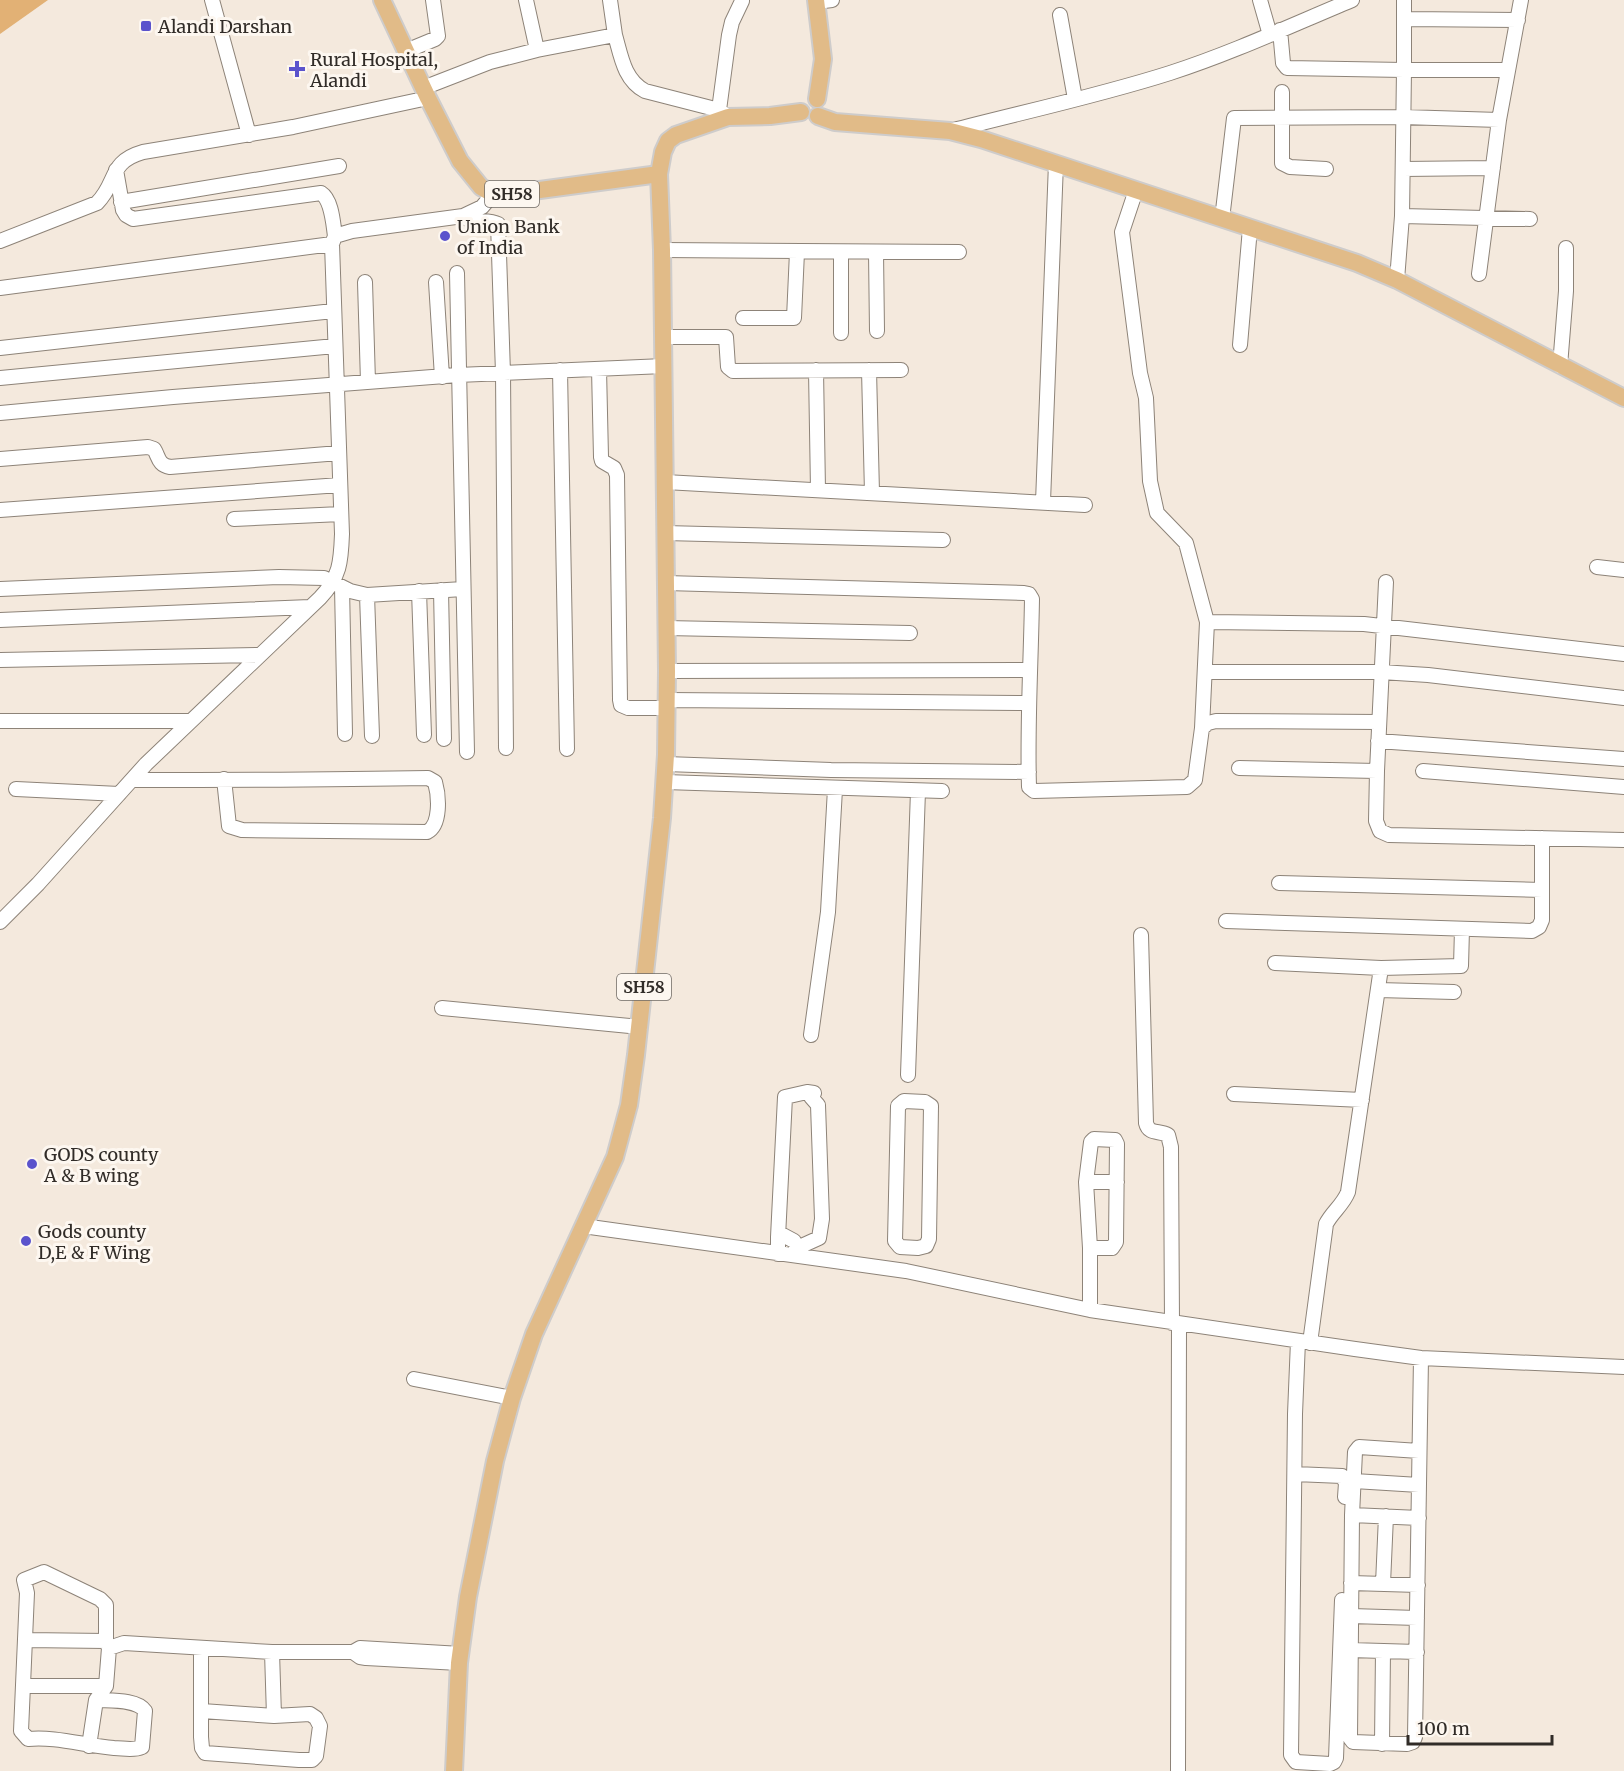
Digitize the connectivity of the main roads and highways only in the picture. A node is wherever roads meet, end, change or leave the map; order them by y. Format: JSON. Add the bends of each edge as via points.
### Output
{"nodes":[{"id":1,"x":382,"y":0,"type":"edge"},
{"id":2,"x":822,"y":1,"type":"edge"},
{"id":3,"x":817,"y":107,"type":"junction"},
{"id":4,"x":659,"y":174,"type":"junction"},
{"id":5,"x":1624,"y":398,"type":"edge"},
{"id":6,"x":454,"y":1771,"type":"edge"}],
"edges":[{"from":1,"to":4,"type":"main road","number":"SH58","via":[[460,161],[481,188],[493,194],[510,194]]},
{"from":2,"to":3,"type":"main road","via":[[823,59]]},
{"from":3,"to":4,"type":"main road","via":[[809,119],[801,112],[770,116],[724,114],[668,141]]},
{"from":3,"to":5,"type":"main road","via":[[835,122],[950,131],[1357,263]]},
{"from":4,"to":6,"type":"main road","number":"SH58","via":[[666,764],[640,1027],[615,1157],[534,1334],[495,1461],[460,1658]]}]}
